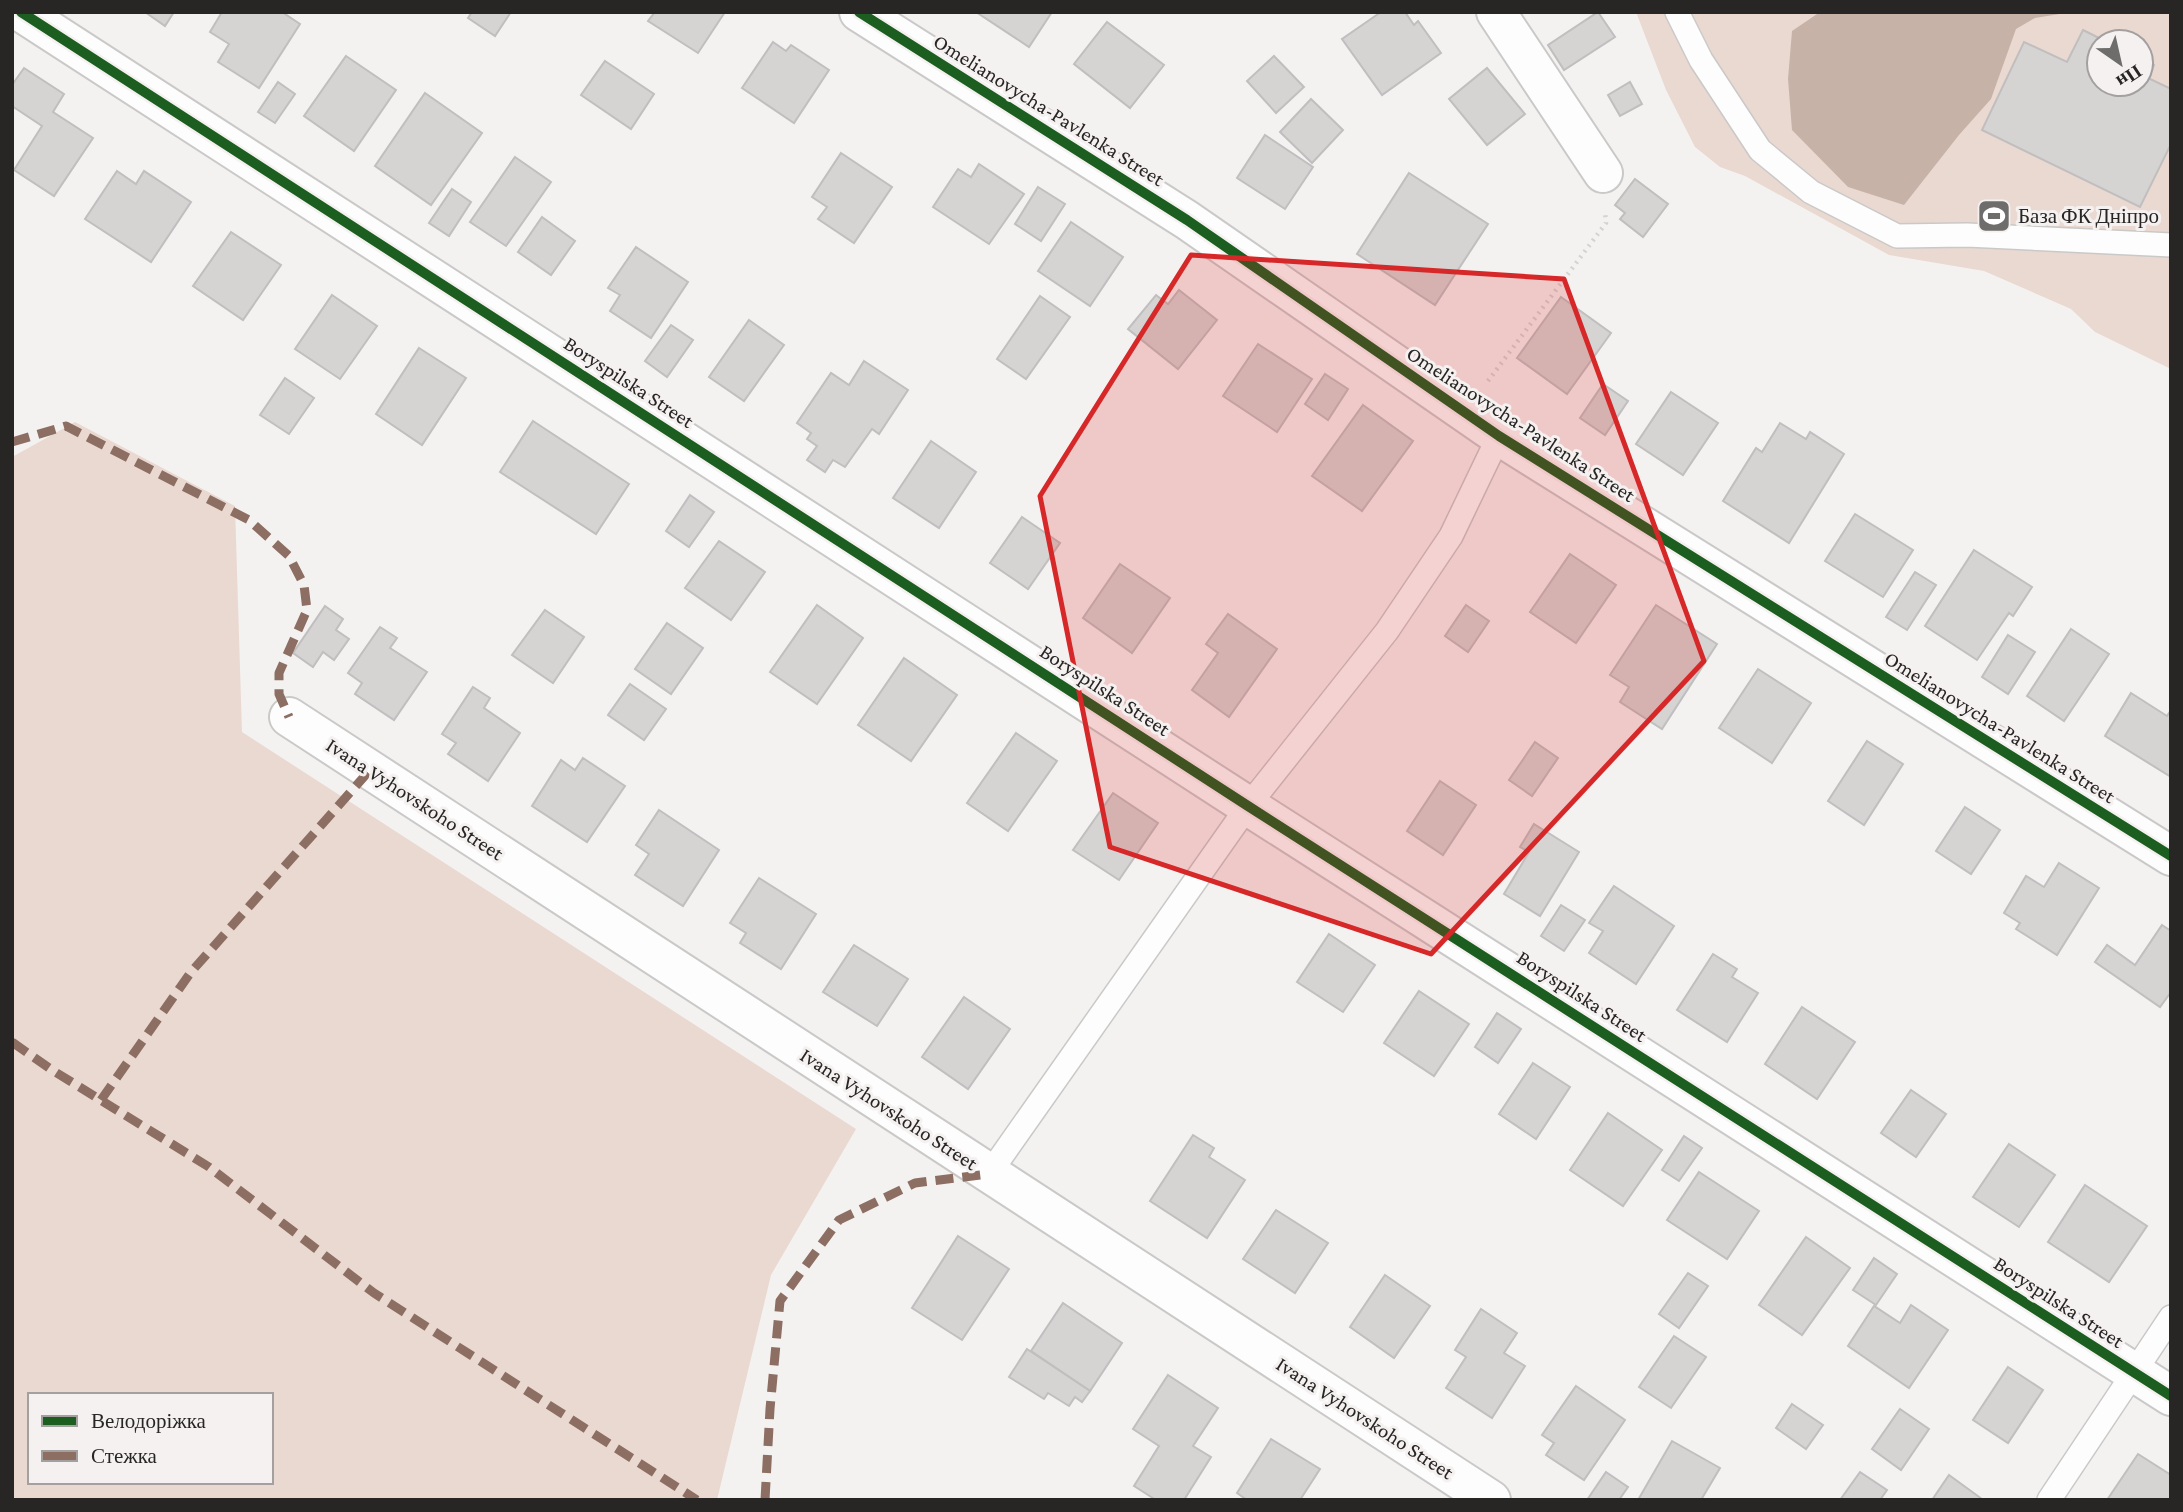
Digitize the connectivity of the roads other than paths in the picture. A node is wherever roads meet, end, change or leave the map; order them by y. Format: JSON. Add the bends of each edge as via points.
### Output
{"nodes":[{"id":1,"x":21,"y":12,"type":"edge"},
{"id":2,"x":859,"y":12,"type":"edge"},
{"id":3,"x":1496,"y":12,"type":"edge"},
{"id":4,"x":1676,"y":12,"type":"edge"},
{"id":5,"x":1603,"y":173,"type":"road end"},
{"id":6,"x":2171,"y":245,"type":"edge"},
{"id":7,"x":1499,"y":436,"type":"junction"},
{"id":8,"x":289,"y":717,"type":"dead end"},
{"id":9,"x":1248,"y":806,"type":"junction"},
{"id":10,"x":2171,"y":856,"type":"edge"},
{"id":11,"x":989,"y":1174,"type":"junction"},
{"id":12,"x":2171,"y":1317,"type":"edge"},
{"id":13,"x":2135,"y":1373,"type":"junction"},
{"id":14,"x":2171,"y":1396,"type":"edge"},
{"id":15,"x":1490,"y":1500,"type":"edge"},
{"id":16,"x":2049,"y":1500,"type":"edge"}],
"edges":[{"from":1,"to":9,"type":"street","name":"Boryspilska Street"},
{"from":2,"to":7,"type":"street","name":"Omelianovycha-Pavlenka Street","via":[[1187,220]]},
{"from":3,"to":5,"type":"street"},
{"from":4,"to":6,"type":"lane","via":[[1701,60],[1760,150],[1811,192],[1898,236]]},
{"from":7,"to":9,"type":"lane","via":[[1451,536],[1394,620]]},
{"from":7,"to":10,"type":"street","name":"Omelianovycha-Pavlenka Street"},
{"from":8,"to":11,"type":"street","name":"Ivana Vyhovskoho Street"},
{"from":9,"to":11,"type":"lane"},
{"from":9,"to":13,"type":"street","name":"Boryspilska Street"},
{"from":11,"to":15,"type":"street","name":"Ivana Vyhovskoho Street"},
{"from":12,"to":13,"type":"lane"},
{"from":13,"to":14,"type":"street","name":"Boryspilska Street"},
{"from":13,"to":16,"type":"lane"}]}
